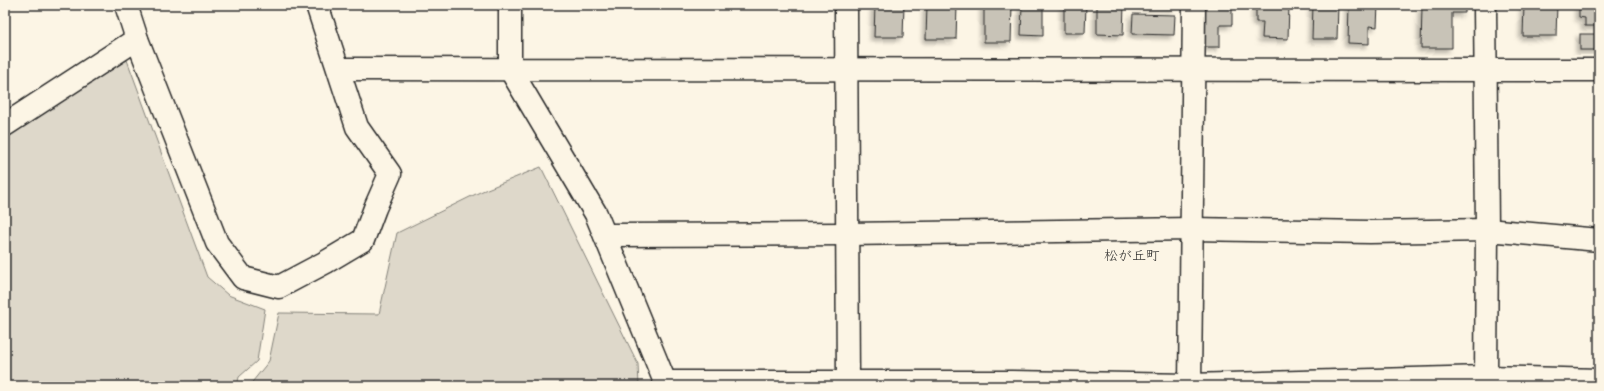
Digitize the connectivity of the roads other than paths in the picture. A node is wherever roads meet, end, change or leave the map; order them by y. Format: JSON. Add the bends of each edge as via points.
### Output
{"nodes":[{"id":1,"x":126,"y":5,"type":"edge"},
{"id":2,"x":317,"y":5,"type":"edge"},
{"id":3,"x":510,"y":5,"type":"edge"},
{"id":4,"x":846,"y":5,"type":"edge"},
{"id":5,"x":1194,"y":5,"type":"edge"},
{"id":6,"x":1485,"y":5,"type":"edge"},
{"id":7,"x":137,"y":39,"type":"junction"},
{"id":8,"x":339,"y":69,"type":"junction"},
{"id":9,"x":510,"y":69,"type":"junction"},
{"id":10,"x":846,"y":69,"type":"junction"},
{"id":11,"x":1194,"y":69,"type":"junction"},
{"id":12,"x":1599,"y":70,"type":"edge"},
{"id":13,"x":1485,"y":71,"type":"junction"},
{"id":14,"x":5,"y":125,"type":"edge"},
{"id":15,"x":1192,"y":229,"type":"junction"},
{"id":16,"x":1487,"y":230,"type":"junction"},
{"id":17,"x":847,"y":234,"type":"junction"},
{"id":18,"x":605,"y":235,"type":"junction"},
{"id":19,"x":1599,"y":240,"type":"edge"},
{"id":20,"x":1486,"y":377,"type":"junction"},
{"id":21,"x":1599,"y":380,"type":"edge"},
{"id":22,"x":848,"y":383,"type":"edge"},
{"id":23,"x":665,"y":384,"type":"edge"},
{"id":24,"x":1012,"y":384,"type":"edge"},
{"id":25,"x":1190,"y":385,"type":"edge"}],
"edges":[{"from":1,"to":7,"type":"street"},
{"from":2,"to":8,"type":"street"},
{"from":3,"to":9,"type":"street"},
{"from":4,"to":10,"type":"street"},
{"from":5,"to":11,"type":"street"},
{"from":6,"to":13,"type":"street"},
{"from":7,"to":8,"type":"street","via":[[217,243],[243,278],[279,287],[363,240],[390,174],[357,127]]},
{"from":7,"to":14,"type":"street"},
{"from":8,"to":9,"type":"street"},
{"from":9,"to":10,"type":"street"},
{"from":9,"to":18,"type":"street","via":[[596,214]]},
{"from":10,"to":11,"type":"street"},
{"from":10,"to":17,"type":"street"},
{"from":11,"to":13,"type":"street"},
{"from":11,"to":15,"type":"street"},
{"from":12,"to":13,"type":"street"},
{"from":13,"to":16,"type":"street"},
{"from":15,"to":16,"type":"street","via":[[1370,232]]},
{"from":15,"to":17,"type":"street"},
{"from":15,"to":25,"type":"street"},
{"from":16,"to":19,"type":"street"},
{"from":16,"to":20,"type":"street"},
{"from":17,"to":18,"type":"street"},
{"from":17,"to":22,"type":"street"},
{"from":18,"to":23,"type":"street"},
{"from":20,"to":21,"type":"street"},
{"from":20,"to":25,"type":"street"},
{"from":22,"to":23,"type":"street"},
{"from":22,"to":24,"type":"street"},
{"from":24,"to":25,"type":"street"}]}
